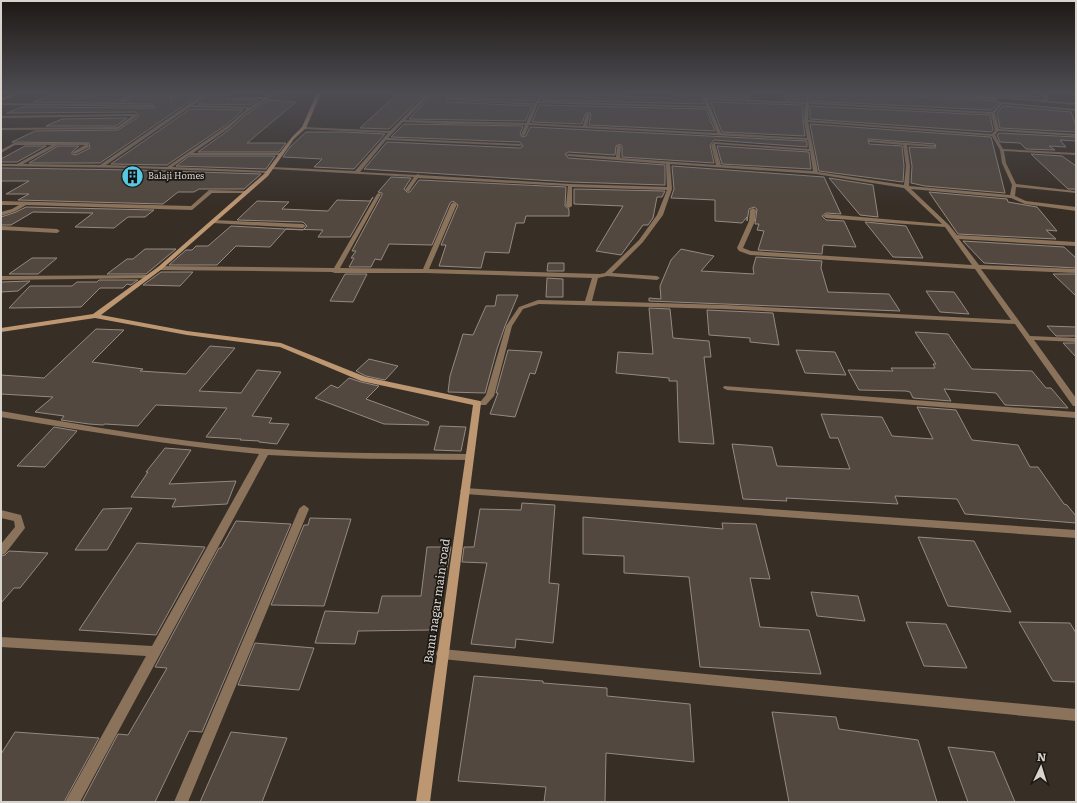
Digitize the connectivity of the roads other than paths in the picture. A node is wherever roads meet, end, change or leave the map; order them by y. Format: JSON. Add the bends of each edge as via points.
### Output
{"nodes":[{"id":1,"x":153,"y":130,"type":"edge"},
{"id":2,"x":223,"y":130,"type":"edge"},
{"id":3,"x":301,"y":130,"type":"edge"},
{"id":4,"x":358,"y":130,"type":"edge"},
{"id":5,"x":525,"y":130,"type":"edge"},
{"id":6,"x":663,"y":130,"type":"edge"},
{"id":7,"x":808,"y":130,"type":"edge"},
{"id":8,"x":933,"y":130,"type":"edge"},
{"id":9,"x":996,"y":130,"type":"edge"},
{"id":10,"x":1004,"y":130,"type":"edge"},
{"id":11,"x":392,"y":132,"type":"joint"},
{"id":12,"x":719,"y":133,"type":"joint"},
{"id":13,"x":523,"y":135,"type":"dead end"},
{"id":14,"x":993,"y":135,"type":"junction"},
{"id":15,"x":1076,"y":135,"type":"edge"},
{"id":16,"x":386,"y":139,"type":"junction"},
{"id":17,"x":810,"y":139,"type":"junction"},
{"id":18,"x":870,"y":141,"type":"dead end"},
{"id":19,"x":58,"y":144,"type":"junction"},
{"id":20,"x":905,"y":144,"type":"junction"},
{"id":21,"x":520,"y":146,"type":"dead end"},
{"id":22,"x":619,"y":146,"type":"dead end"},
{"id":23,"x":933,"y":146,"type":"dead end"},
{"id":24,"x":812,"y":150,"type":"junction"},
{"id":25,"x":1002,"y":150,"type":"junction"},
{"id":26,"x":1,"y":152,"type":"edge"},
{"id":27,"x":75,"y":153,"type":"dead end"},
{"id":28,"x":187,"y":154,"type":"junction"},
{"id":29,"x":282,"y":154,"type":"junction"},
{"id":30,"x":1076,"y":154,"type":"edge"},
{"id":31,"x":568,"y":155,"type":"dead end"},
{"id":32,"x":620,"y":159,"type":"junction"},
{"id":33,"x":668,"y":163,"type":"junction"},
{"id":34,"x":1,"y":165,"type":"edge"},
{"id":35,"x":17,"y":165,"type":"junction"},
{"id":36,"x":719,"y":166,"type":"junction"},
{"id":37,"x":100,"y":167,"type":"junction"},
{"id":38,"x":168,"y":168,"type":"junction"},
{"id":39,"x":270,"y":170,"type":"junction"},
{"id":40,"x":357,"y":172,"type":"junction"},
{"id":41,"x":816,"y":173,"type":"junction"},
{"id":42,"x":418,"y":175,"type":"junction"},
{"id":43,"x":570,"y":184,"type":"junction"},
{"id":44,"x":1014,"y":185,"type":"junction"},
{"id":45,"x":906,"y":187,"type":"junction"},
{"id":46,"x":670,"y":188,"type":"junction"},
{"id":47,"x":407,"y":190,"type":"dead end"},
{"id":48,"x":248,"y":192,"type":"junction"},
{"id":49,"x":1076,"y":192,"type":"edge"},
{"id":50,"x":379,"y":194,"type":"dead end"},
{"id":51,"x":1012,"y":197,"type":"junction"},
{"id":52,"x":1,"y":203,"type":"edge"},
{"id":53,"x":25,"y":203,"type":"junction"},
{"id":54,"x":454,"y":204,"type":"dead end"},
{"id":55,"x":569,"y":206,"type":"dead end"},
{"id":56,"x":1076,"y":209,"type":"edge"},
{"id":57,"x":753,"y":210,"type":"dead end"},
{"id":58,"x":1,"y":214,"type":"edge"},
{"id":59,"x":826,"y":216,"type":"dead end"},
{"id":60,"x":214,"y":222,"type":"junction"},
{"id":61,"x":303,"y":226,"type":"dead end"},
{"id":62,"x":947,"y":226,"type":"junction"},
{"id":63,"x":1,"y":228,"type":"edge"},
{"id":64,"x":57,"y":230,"type":"dead end"},
{"id":65,"x":955,"y":237,"type":"junction"},
{"id":66,"x":1076,"y":244,"type":"edge"},
{"id":67,"x":975,"y":267,"type":"junction"},
{"id":68,"x":160,"y":268,"type":"junction"},
{"id":69,"x":335,"y":271,"type":"junction"},
{"id":70,"x":425,"y":271,"type":"junction"},
{"id":71,"x":1076,"y":271,"type":"edge"},
{"id":72,"x":607,"y":274,"type":"junction"},
{"id":73,"x":148,"y":277,"type":"junction"},
{"id":74,"x":595,"y":277,"type":"junction"},
{"id":75,"x":1,"y":278,"type":"edge"},
{"id":76,"x":657,"y":278,"type":"dead end"},
{"id":77,"x":588,"y":304,"type":"junction"},
{"id":78,"x":95,"y":316,"type":"junction"},
{"id":79,"x":1016,"y":322,"type":"junction"},
{"id":80,"x":1,"y":330,"type":"edge"},
{"id":81,"x":1028,"y":338,"type":"junction"},
{"id":82,"x":1076,"y":340,"type":"edge"},
{"id":83,"x":727,"y":388,"type":"dead end"},
{"id":84,"x":476,"y":403,"type":"junction"},
{"id":85,"x":1076,"y":404,"type":"edge"},
{"id":86,"x":1,"y":414,"type":"edge"},
{"id":87,"x":1076,"y":415,"type":"edge"},
{"id":88,"x":265,"y":452,"type":"junction"},
{"id":89,"x":469,"y":457,"type":"junction"},
{"id":90,"x":464,"y":491,"type":"junction"},
{"id":91,"x":304,"y":509,"type":"dead end"},
{"id":92,"x":1,"y":514,"type":"edge"},
{"id":93,"x":1076,"y":534,"type":"edge"},
{"id":94,"x":1,"y":551,"type":"edge"},
{"id":95,"x":1,"y":642,"type":"edge"},
{"id":96,"x":155,"y":651,"type":"junction"},
{"id":97,"x":442,"y":654,"type":"junction"},
{"id":98,"x":1076,"y":715,"type":"edge"},
{"id":99,"x":72,"y":802,"type":"edge"},
{"id":100,"x":181,"y":802,"type":"edge"},
{"id":101,"x":423,"y":802,"type":"edge"}],
"edges":[{"from":1,"to":37,"type":"street"},
{"from":2,"to":28,"type":"street"},
{"from":3,"to":29,"type":"street"},
{"from":4,"to":11,"type":"street"},
{"from":5,"to":13,"type":"street"},
{"from":6,"to":12,"type":"street"},
{"from":7,"to":17,"type":"street"},
{"from":8,"to":14,"type":"street"},
{"from":9,"to":14,"type":"street"},
{"from":10,"to":15,"type":"street"},
{"from":11,"to":16,"type":"street"},
{"from":12,"to":17,"type":"street"},
{"from":14,"to":25,"type":"street"},
{"from":16,"to":21,"type":"street"},
{"from":16,"to":40,"type":"street"},
{"from":17,"to":24,"type":"street"},
{"from":18,"to":20,"type":"street"},
{"from":19,"to":26,"type":"street","via":[[14,144]]},
{"from":19,"to":27,"type":"street","via":[[87,144]]},
{"from":19,"to":35,"type":"street"},
{"from":20,"to":23,"type":"street"},
{"from":20,"to":45,"type":"street","via":[[908,166]]},
{"from":22,"to":32,"type":"street"},
{"from":24,"to":36,"type":"street","via":[[714,143]]},
{"from":24,"to":41,"type":"street"},
{"from":25,"to":30,"type":"street"},
{"from":25,"to":44,"type":"street","via":[[1004,163]]},
{"from":28,"to":29,"type":"street"},
{"from":28,"to":38,"type":"street"},
{"from":29,"to":39,"type":"street"},
{"from":31,"to":32,"type":"street"},
{"from":32,"to":33,"type":"street"},
{"from":33,"to":36,"type":"street"},
{"from":33,"to":46,"type":"street"},
{"from":34,"to":35,"type":"street"},
{"from":35,"to":37,"type":"street"},
{"from":36,"to":41,"type":"street"},
{"from":37,"to":38,"type":"street"},
{"from":38,"to":39,"type":"street"},
{"from":39,"to":40,"type":"street"},
{"from":39,"to":48,"type":"street"},
{"from":40,"to":42,"type":"street"},
{"from":41,"to":45,"type":"street"},
{"from":42,"to":43,"type":"street"},
{"from":42,"to":47,"type":"street"},
{"from":43,"to":46,"type":"street"},
{"from":43,"to":55,"type":"street"},
{"from":44,"to":49,"type":"street"},
{"from":44,"to":51,"type":"street"},
{"from":45,"to":51,"type":"street"},
{"from":45,"to":62,"type":"street"},
{"from":46,"to":72,"type":"street","via":[[660,215],[651,229]]},
{"from":48,"to":53,"type":"street","via":[[211,191],[192,208]]},
{"from":48,"to":60,"type":"street"},
{"from":50,"to":69,"type":"street"},
{"from":51,"to":56,"type":"street","via":[[1025,202]]},
{"from":52,"to":53,"type":"street"},
{"from":53,"to":58,"type":"street"},
{"from":54,"to":70,"type":"street"},
{"from":57,"to":67,"type":"street","via":[[752,221],[740,248],[750,253]]},
{"from":59,"to":62,"type":"street"},
{"from":60,"to":61,"type":"street"},
{"from":60,"to":68,"type":"street"},
{"from":62,"to":65,"type":"street"},
{"from":63,"to":64,"type":"street"},
{"from":65,"to":66,"type":"street"},
{"from":65,"to":67,"type":"street"},
{"from":67,"to":71,"type":"street"},
{"from":67,"to":79,"type":"street"},
{"from":68,"to":69,"type":"street"},
{"from":68,"to":73,"type":"street"},
{"from":69,"to":70,"type":"street"},
{"from":70,"to":74,"type":"street"},
{"from":72,"to":74,"type":"street"},
{"from":72,"to":76,"type":"street"},
{"from":73,"to":75,"type":"street"},
{"from":73,"to":78,"type":"street"},
{"from":74,"to":77,"type":"street"},
{"from":77,"to":79,"type":"street","via":[[725,307]]},
{"from":77,"to":84,"type":"street","via":[[538,302],[521,308],[509,326],[490,396],[483,402]]},
{"from":78,"to":80,"type":"street"},
{"from":78,"to":84,"type":"street","via":[[187,333],[281,345],[364,379]]},
{"from":79,"to":81,"type":"street"},
{"from":81,"to":82,"type":"street"},
{"from":81,"to":85,"type":"street"},
{"from":83,"to":87,"type":"street"},
{"from":84,"to":89,"type":"street","name":"Banu nagar main road"},
{"from":86,"to":88,"type":"street","via":[[102,432]]},
{"from":88,"to":89,"type":"street"},
{"from":88,"to":96,"type":"street"},
{"from":89,"to":90,"type":"street","name":"Banu nagar main road"},
{"from":90,"to":93,"type":"street"},
{"from":90,"to":97,"type":"street","name":"Banu nagar main road"},
{"from":91,"to":100,"type":"street"},
{"from":92,"to":94,"type":"street","via":[[18,518],[20,528]]},
{"from":95,"to":96,"type":"street"},
{"from":96,"to":99,"type":"street"},
{"from":97,"to":98,"type":"street"},
{"from":97,"to":101,"type":"street","name":"Banu nagar main road"}]}
